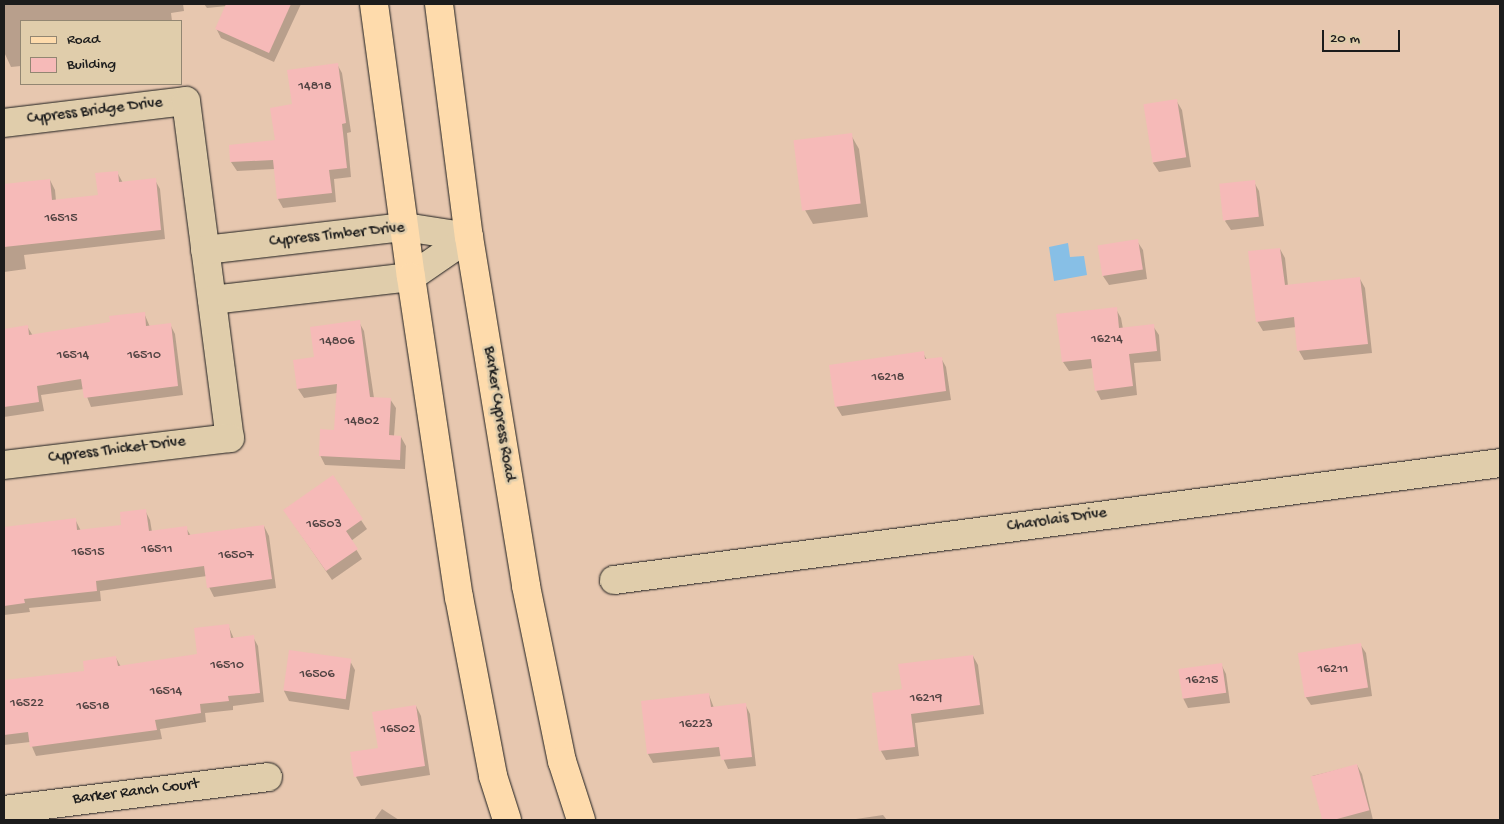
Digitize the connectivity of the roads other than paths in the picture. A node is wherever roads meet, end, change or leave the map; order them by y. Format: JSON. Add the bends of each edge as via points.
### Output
{"nodes":[{"id":1,"x":374,"y":4,"type":"edge"},
{"id":2,"x":439,"y":4,"type":"edge"},
{"id":3,"x":4,"y":123,"type":"edge"},
{"id":4,"x":405,"y":227,"type":"junction"},
{"id":5,"x":468,"y":236,"type":"junction"},
{"id":6,"x":206,"y":250,"type":"junction"},
{"id":7,"x":411,"y":277,"type":"junction"},
{"id":8,"x":212,"y":300,"type":"junction"},
{"id":9,"x":1500,"y":462,"type":"edge"},
{"id":10,"x":4,"y":465,"type":"edge"},
{"id":11,"x":614,"y":580,"type":"dead end"},
{"id":12,"x":268,"y":777,"type":"dead end"},
{"id":13,"x":4,"y":810,"type":"edge"},
{"id":14,"x":507,"y":820,"type":"edge"},
{"id":15,"x":581,"y":820,"type":"edge"}],
"edges":[{"from":1,"to":4,"type":"main road"},
{"from":2,"to":5,"type":"main road","name":"Barker Cypress Road"},
{"from":3,"to":6,"type":"street","name":"Cypress Bridge Drive","via":[[186,101]]},
{"from":4,"to":5,"type":"street","name":"Cypress Timber Drive"},
{"from":4,"to":6,"type":"street","name":"Cypress Timber Drive"},
{"from":4,"to":7,"type":"main road"},
{"from":5,"to":7,"type":"street"},
{"from":5,"to":15,"type":"main road","name":"Barker Cypress Road","via":[[526,586],[562,761]]},
{"from":6,"to":8,"type":"street"},
{"from":7,"to":8,"type":"street"},
{"from":7,"to":14,"type":"main road","via":[[459,597],[493,776]]},
{"from":8,"to":10,"type":"street","name":"Cypress Thicket Drive","via":[[230,438]]},
{"from":9,"to":11,"type":"street","name":"Charolais Drive"},
{"from":12,"to":13,"type":"street","name":"Barker Ranch Court"}]}
